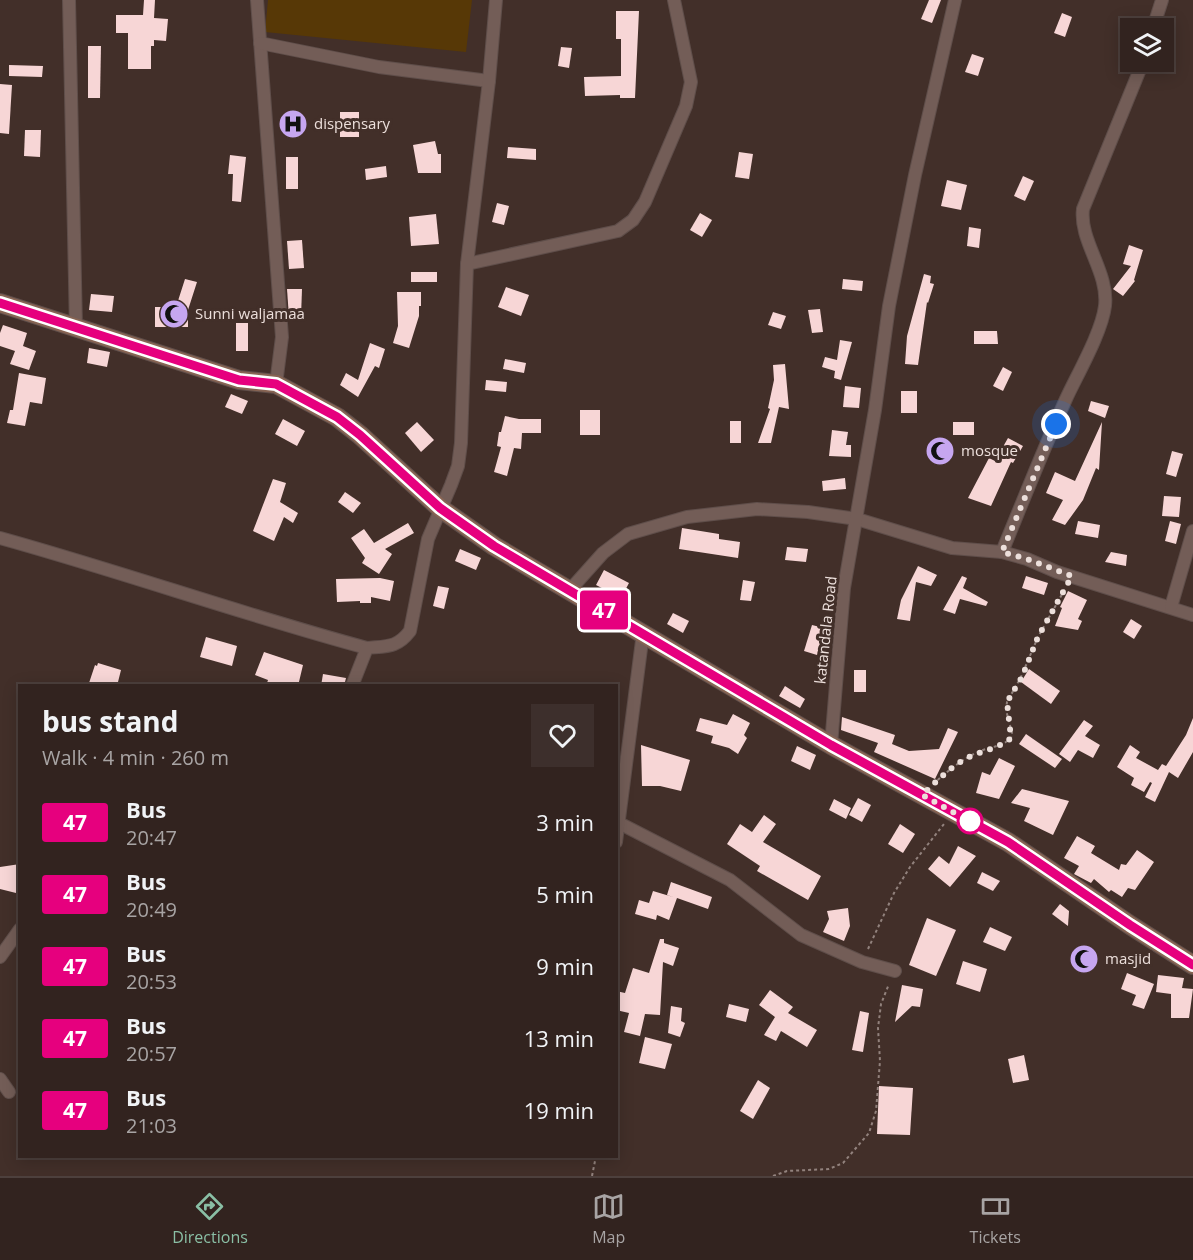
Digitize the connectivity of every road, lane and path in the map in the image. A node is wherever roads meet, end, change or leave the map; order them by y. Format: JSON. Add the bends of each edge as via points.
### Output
{"nodes":[{"id":1,"x":69,"y":0,"type":"edge"},
{"id":2,"x":257,"y":0,"type":"edge"},
{"id":3,"x":496,"y":0,"type":"edge"},
{"id":4,"x":674,"y":0,"type":"edge"},
{"id":5,"x":955,"y":0,"type":"edge"},
{"id":6,"x":1161,"y":0,"type":"edge"},
{"id":7,"x":1156,"y":18,"type":"edge"},
{"id":8,"x":260,"y":43,"type":"junction"},
{"id":9,"x":1139,"y":72,"type":"edge"},
{"id":10,"x":489,"y":81,"type":"junction"},
{"id":11,"x":467,"y":264,"type":"junction"},
{"id":12,"x":0,"y":303,"type":"edge"},
{"id":13,"x":76,"y":328,"type":"junction"},
{"id":14,"x":276,"y":384,"type":"junction"},
{"id":15,"x":440,"y":508,"type":"junction"},
{"id":16,"x":857,"y":519,"type":"junction"},
{"id":17,"x":1193,"y":531,"type":"edge"},
{"id":18,"x":0,"y":538,"type":"edge"},
{"id":19,"x":1002,"y":552,"type":"junction"},
{"id":20,"x":1072,"y":576,"type":"junction"},
{"id":21,"x":568,"y":591,"type":"junction"},
{"id":22,"x":1171,"y":607,"type":"junction"},
{"id":23,"x":1193,"y":615,"type":"edge"},
{"id":24,"x":643,"y":633,"type":"junction"},
{"id":25,"x":367,"y":648,"type":"junction"},
{"id":26,"x":353,"y":684,"type":"edge"},
{"id":27,"x":831,"y":745,"type":"junction"},
{"id":28,"x":922,"y":795,"type":"junction"},
{"id":29,"x":953,"y":812,"type":"junction"},
{"id":30,"x":618,"y":823,"type":"edge"},
{"id":31,"x":18,"y":932,"type":"edge"},
{"id":32,"x":0,"y":957,"type":"edge"},
{"id":33,"x":862,"y":962,"type":"junction"},
{"id":34,"x":1193,"y":965,"type":"edge"},
{"id":35,"x":895,"y":971,"type":"joint"},
{"id":36,"x":0,"y":1079,"type":"edge"},
{"id":37,"x":9,"y":1092,"type":"dead end"},
{"id":38,"x":596,"y":1158,"type":"edge"},
{"id":39,"x":592,"y":1176,"type":"edge"},
{"id":40,"x":773,"y":1176,"type":"edge"}],
"edges":[{"from":1,"to":13,"type":"street"},
{"from":2,"to":8,"type":"street"},
{"from":3,"to":10,"type":"street"},
{"from":4,"to":11,"type":"street","via":[[691,82],[686,106],[650,192],[633,220],[618,231]]},
{"from":5,"to":16,"type":"street","name":"katandala Road","via":[[889,306]]},
{"from":6,"to":7,"type":"street"},
{"from":8,"to":10,"type":"street","via":[[379,67]]},
{"from":8,"to":14,"type":"street","via":[[282,337]]},
{"from":9,"to":19,"type":"street","via":[[1083,209],[1083,221],[1106,296],[1102,321]]},
{"from":10,"to":11,"type":"street"},
{"from":11,"to":15,"type":"street","via":[[461,443],[452,485]]},
{"from":12,"to":13,"type":"street"},
{"from":13,"to":14,"type":"street","via":[[239,380]]},
{"from":14,"to":15,"type":"street","via":[[347,424]]},
{"from":15,"to":21,"type":"street"},
{"from":15,"to":25,"type":"street","via":[[428,539],[410,631],[396,645]]},
{"from":16,"to":19,"type":"street","via":[[952,548]]},
{"from":16,"to":21,"type":"street","via":[[757,509],[687,517],[628,534],[603,553]]},
{"from":16,"to":27,"type":"street","name":"katandala Road","via":[[844,588]]},
{"from":17,"to":22,"type":"street"},
{"from":18,"to":25,"type":"street"},
{"from":19,"to":20,"type":"street"},
{"from":20,"to":22,"type":"street"},
{"from":20,"to":28,"type":"path","via":[[1007,702],[1011,738],[954,765]]},
{"from":21,"to":24,"type":"street"},
{"from":22,"to":23,"type":"street"},
{"from":24,"to":27,"type":"street"},
{"from":24,"to":30,"type":"street"},
{"from":25,"to":26,"type":"street"},
{"from":27,"to":28,"type":"street"},
{"from":28,"to":29,"type":"street"},
{"from":29,"to":33,"type":"path","via":[[909,867]]},
{"from":29,"to":34,"type":"street","via":[[1008,842]]},
{"from":30,"to":33,"type":"street","via":[[730,880],[801,935]]},
{"from":31,"to":32,"type":"street"},
{"from":33,"to":35,"type":"street"},
{"from":35,"to":40,"type":"path","via":[[881,1004],[876,1112],[869,1133],[843,1163],[829,1169],[788,1171]]},
{"from":36,"to":37,"type":"street"},
{"from":38,"to":39,"type":"path"}]}
